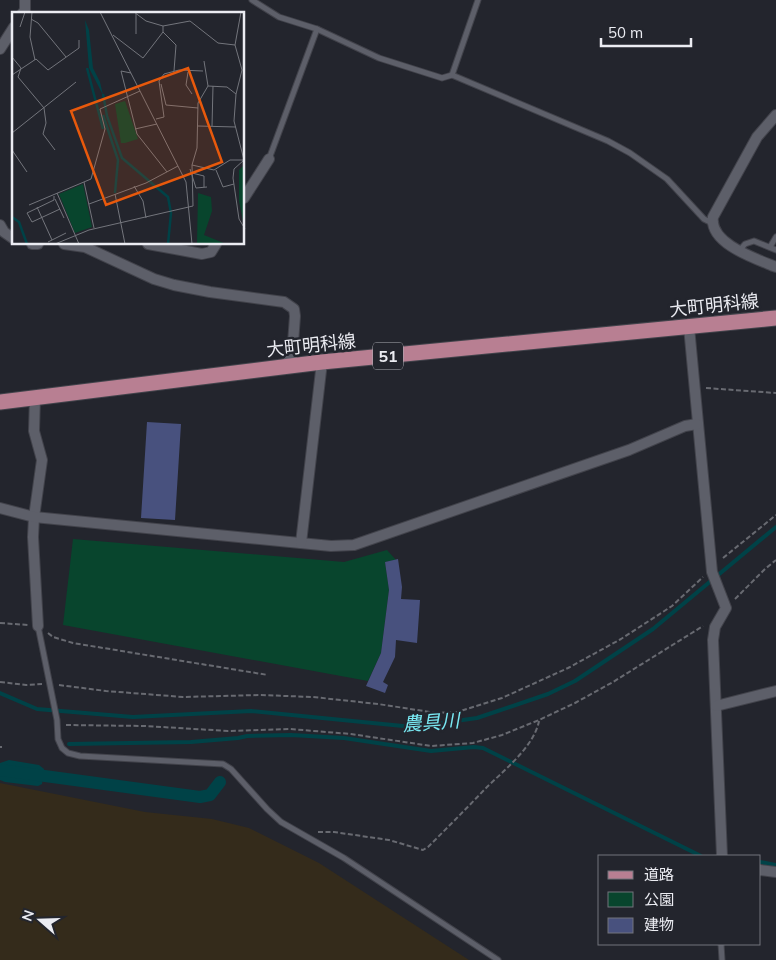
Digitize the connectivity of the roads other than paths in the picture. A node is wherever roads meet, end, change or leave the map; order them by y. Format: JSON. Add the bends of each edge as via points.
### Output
{"nodes":[{"id":1,"x":252,"y":0,"type":"edge"},
{"id":2,"x":478,"y":0,"type":"edge"},
{"id":3,"x":317,"y":29,"type":"junction"},
{"id":4,"x":12,"y":30,"type":"edge"},
{"id":5,"x":0,"y":49,"type":"edge"},
{"id":6,"x":452,"y":75,"type":"junction"},
{"id":7,"x":776,"y":115,"type":"edge"},
{"id":8,"x":269,"y":159,"type":"joint"},
{"id":9,"x":245,"y":196,"type":"edge"},
{"id":10,"x":712,"y":223,"type":"junction"},
{"id":11,"x":0,"y":225,"type":"edge"},
{"id":12,"x":776,"y":237,"type":"edge"},
{"id":13,"x":12,"y":238,"type":"edge"},
{"id":14,"x":69,"y":245,"type":"edge"},
{"id":15,"x":153,"y":245,"type":"edge"},
{"id":16,"x":215,"y":245,"type":"edge"},
{"id":17,"x":770,"y":247,"type":"junction"},
{"id":18,"x":776,"y":250,"type":"edge"},
{"id":19,"x":739,"y":251,"type":"junction"},
{"id":20,"x":776,"y":267,"type":"edge"},
{"id":21,"x":776,"y":318,"type":"edge"},
{"id":22,"x":689,"y":327,"type":"junction"},
{"id":23,"x":322,"y":362,"type":"junction"},
{"id":24,"x":282,"y":367,"type":"junction"},
{"id":25,"x":35,"y":397,"type":"junction"},
{"id":26,"x":0,"y":402,"type":"edge"},
{"id":27,"x":697,"y":424,"type":"junction"},
{"id":28,"x":0,"y":508,"type":"edge"},
{"id":29,"x":34,"y":517,"type":"junction"},
{"id":30,"x":301,"y":543,"type":"junction"},
{"id":31,"x":38,"y":626,"type":"joint"},
{"id":32,"x":776,"y":691,"type":"edge"},
{"id":33,"x":716,"y":706,"type":"junction"},
{"id":34,"x":722,"y":855,"type":"edge"},
{"id":35,"x":761,"y":870,"type":"edge"},
{"id":36,"x":776,"y":872,"type":"edge"},
{"id":37,"x":722,"y":945,"type":"edge"},
{"id":38,"x":498,"y":960,"type":"edge"},
{"id":39,"x":722,"y":960,"type":"edge"}],
"edges":[{"from":1,"to":3,"type":"lane","via":[[279,17]]},
{"from":2,"to":6,"type":"lane"},
{"from":3,"to":6,"type":"lane","via":[[379,58],[442,78]]},
{"from":3,"to":8,"type":"lane"},
{"from":4,"to":5,"type":"street"},
{"from":6,"to":10,"type":"lane","via":[[630,153],[667,179],[704,219]]},
{"from":7,"to":10,"type":"street","via":[[757,137]]},
{"from":8,"to":9,"type":"street"},
{"from":10,"to":19,"type":"street","via":[[717,234]]},
{"from":11,"to":13,"type":"street"},
{"from":12,"to":17,"type":"lane"},
{"from":14,"to":24,"type":"street","via":[[85,248],[174,285],[284,302],[294,309],[296,316],[292,357]]},
{"from":15,"to":16,"type":"street","via":[[202,254],[211,252]]},
{"from":17,"to":18,"type":"lane"},
{"from":17,"to":19,"type":"lane","via":[[754,241]]},
{"from":19,"to":20,"type":"street"},
{"from":21,"to":22,"type":"main road","name":"大町明科線","number":"51"},
{"from":22,"to":23,"type":"main road","name":"大町明科線","number":"51"},
{"from":22,"to":27,"type":"street"},
{"from":23,"to":24,"type":"main road","name":"大町明科線","number":"51"},
{"from":23,"to":30,"type":"street"},
{"from":24,"to":25,"type":"main road","name":"大町明科線","number":"51"},
{"from":25,"to":26,"type":"main road","name":"大町明科線","number":"51"},
{"from":25,"to":29,"type":"street","via":[[34,431],[42,460]]},
{"from":27,"to":30,"type":"street","via":[[364,542],[341,546]]},
{"from":27,"to":33,"type":"street","via":[[711,570],[726,605],[715,627],[713,640]]},
{"from":28,"to":29,"type":"street"},
{"from":29,"to":30,"type":"street"},
{"from":29,"to":31,"type":"street"},
{"from":31,"to":38,"type":"lane","via":[[58,739],[68,753],[224,764],[281,822],[344,858]]},
{"from":32,"to":33,"type":"street"},
{"from":33,"to":34,"type":"street"},
{"from":35,"to":36,"type":"street"},
{"from":37,"to":39,"type":"lane"}]}
